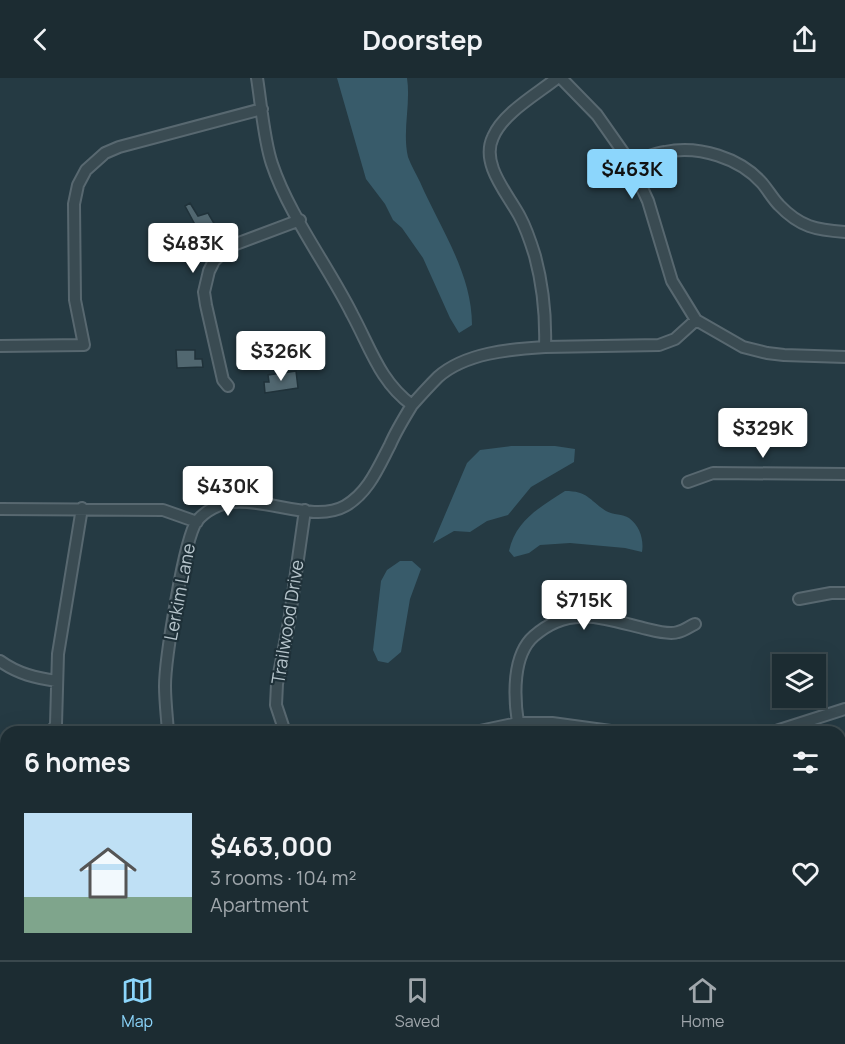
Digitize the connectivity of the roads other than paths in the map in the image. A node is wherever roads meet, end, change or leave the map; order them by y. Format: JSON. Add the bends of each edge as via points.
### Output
{"nodes":[{"id":1,"x":257,"y":78,"type":"edge"},
{"id":2,"x":557,"y":78,"type":"edge"},
{"id":3,"x":561,"y":78,"type":"edge"},
{"id":4,"x":262,"y":109,"type":"junction"},
{"id":5,"x":630,"y":162,"type":"junction"},
{"id":6,"x":300,"y":220,"type":"junction"},
{"id":7,"x":845,"y":232,"type":"edge"},
{"id":8,"x":696,"y":320,"type":"junction"},
{"id":9,"x":0,"y":346,"type":"edge"},
{"id":10,"x":545,"y":347,"type":"junction"},
{"id":11,"x":845,"y":357,"type":"edge"},
{"id":12,"x":228,"y":386,"type":"dead end"},
{"id":13,"x":412,"y":405,"type":"junction"},
{"id":14,"x":845,"y":474,"type":"edge"},
{"id":15,"x":688,"y":482,"type":"dead end"},
{"id":16,"x":82,"y":508,"type":"junction"},
{"id":17,"x":0,"y":509,"type":"edge"},
{"id":18,"x":305,"y":510,"type":"junction"},
{"id":19,"x":197,"y":522,"type":"junction"},
{"id":20,"x":845,"y":593,"type":"edge"},
{"id":21,"x":798,"y":599,"type":"dead end"},
{"id":22,"x":694,"y":624,"type":"dead end"},
{"id":23,"x":0,"y":661,"type":"edge"},
{"id":24,"x":57,"y":681,"type":"junction"},
{"id":25,"x":845,"y":709,"type":"edge"},
{"id":26,"x":518,"y":723,"type":"junction"},
{"id":27,"x":55,"y":726,"type":"edge"},
{"id":28,"x":168,"y":726,"type":"edge"},
{"id":29,"x":283,"y":726,"type":"edge"},
{"id":30,"x":504,"y":726,"type":"edge"},
{"id":31,"x":574,"y":726,"type":"edge"},
{"id":32,"x":792,"y":726,"type":"edge"}],
"edges":[{"from":1,"to":4,"type":"street"},
{"from":2,"to":10,"type":"street","via":[[504,119],[492,138],[490,159],[521,218],[534,255],[546,322]]},
{"from":3,"to":5,"type":"street","via":[[597,115]]},
{"from":4,"to":6,"type":"street","via":[[272,163]]},
{"from":4,"to":9,"type":"street","via":[[119,147],[94,161],[78,184],[74,204],[75,300],[84,345]]},
{"from":5,"to":7,"type":"street","via":[[667,151],[699,151],[726,159],[748,170],[797,221],[817,230]]},
{"from":5,"to":8,"type":"street","via":[[648,201],[672,281]]},
{"from":6,"to":12,"type":"street","via":[[228,247],[209,271],[206,305],[223,380]]},
{"from":6,"to":13,"type":"street","via":[[378,369]]},
{"from":8,"to":10,"type":"street","name":"Lerkim Lane","via":[[675,339],[659,345]]},
{"from":8,"to":11,"type":"street","via":[[744,347],[767,353]]},
{"from":10,"to":13,"type":"street","name":"Lerkim Lane","via":[[484,355],[463,362],[439,376]]},
{"from":13,"to":18,"type":"street","name":"Lerkim Lane","via":[[369,484],[357,497],[338,510]]},
{"from":14,"to":15,"type":"street","via":[[713,473]]},
{"from":16,"to":17,"type":"street"},
{"from":16,"to":19,"type":"street","via":[[163,510]]},
{"from":16,"to":24,"type":"street"},
{"from":18,"to":19,"type":"street","name":"Lerkim Lane","via":[[233,502],[219,505]]},
{"from":18,"to":29,"type":"street","name":"Trailwood Drive","via":[[277,684],[276,705]]},
{"from":19,"to":28,"type":"street","name":"Lerkim Lane","via":[[182,571],[167,661]]},
{"from":20,"to":21,"type":"street"},
{"from":22,"to":26,"type":"street","via":[[678,633],[596,617],[567,617],[547,625],[528,641],[519,664],[515,704]]},
{"from":23,"to":24,"type":"street","via":[[35,678]]},
{"from":24,"to":27,"type":"street"},
{"from":25,"to":32,"type":"street"},
{"from":26,"to":30,"type":"street"},
{"from":26,"to":31,"type":"street"}]}
